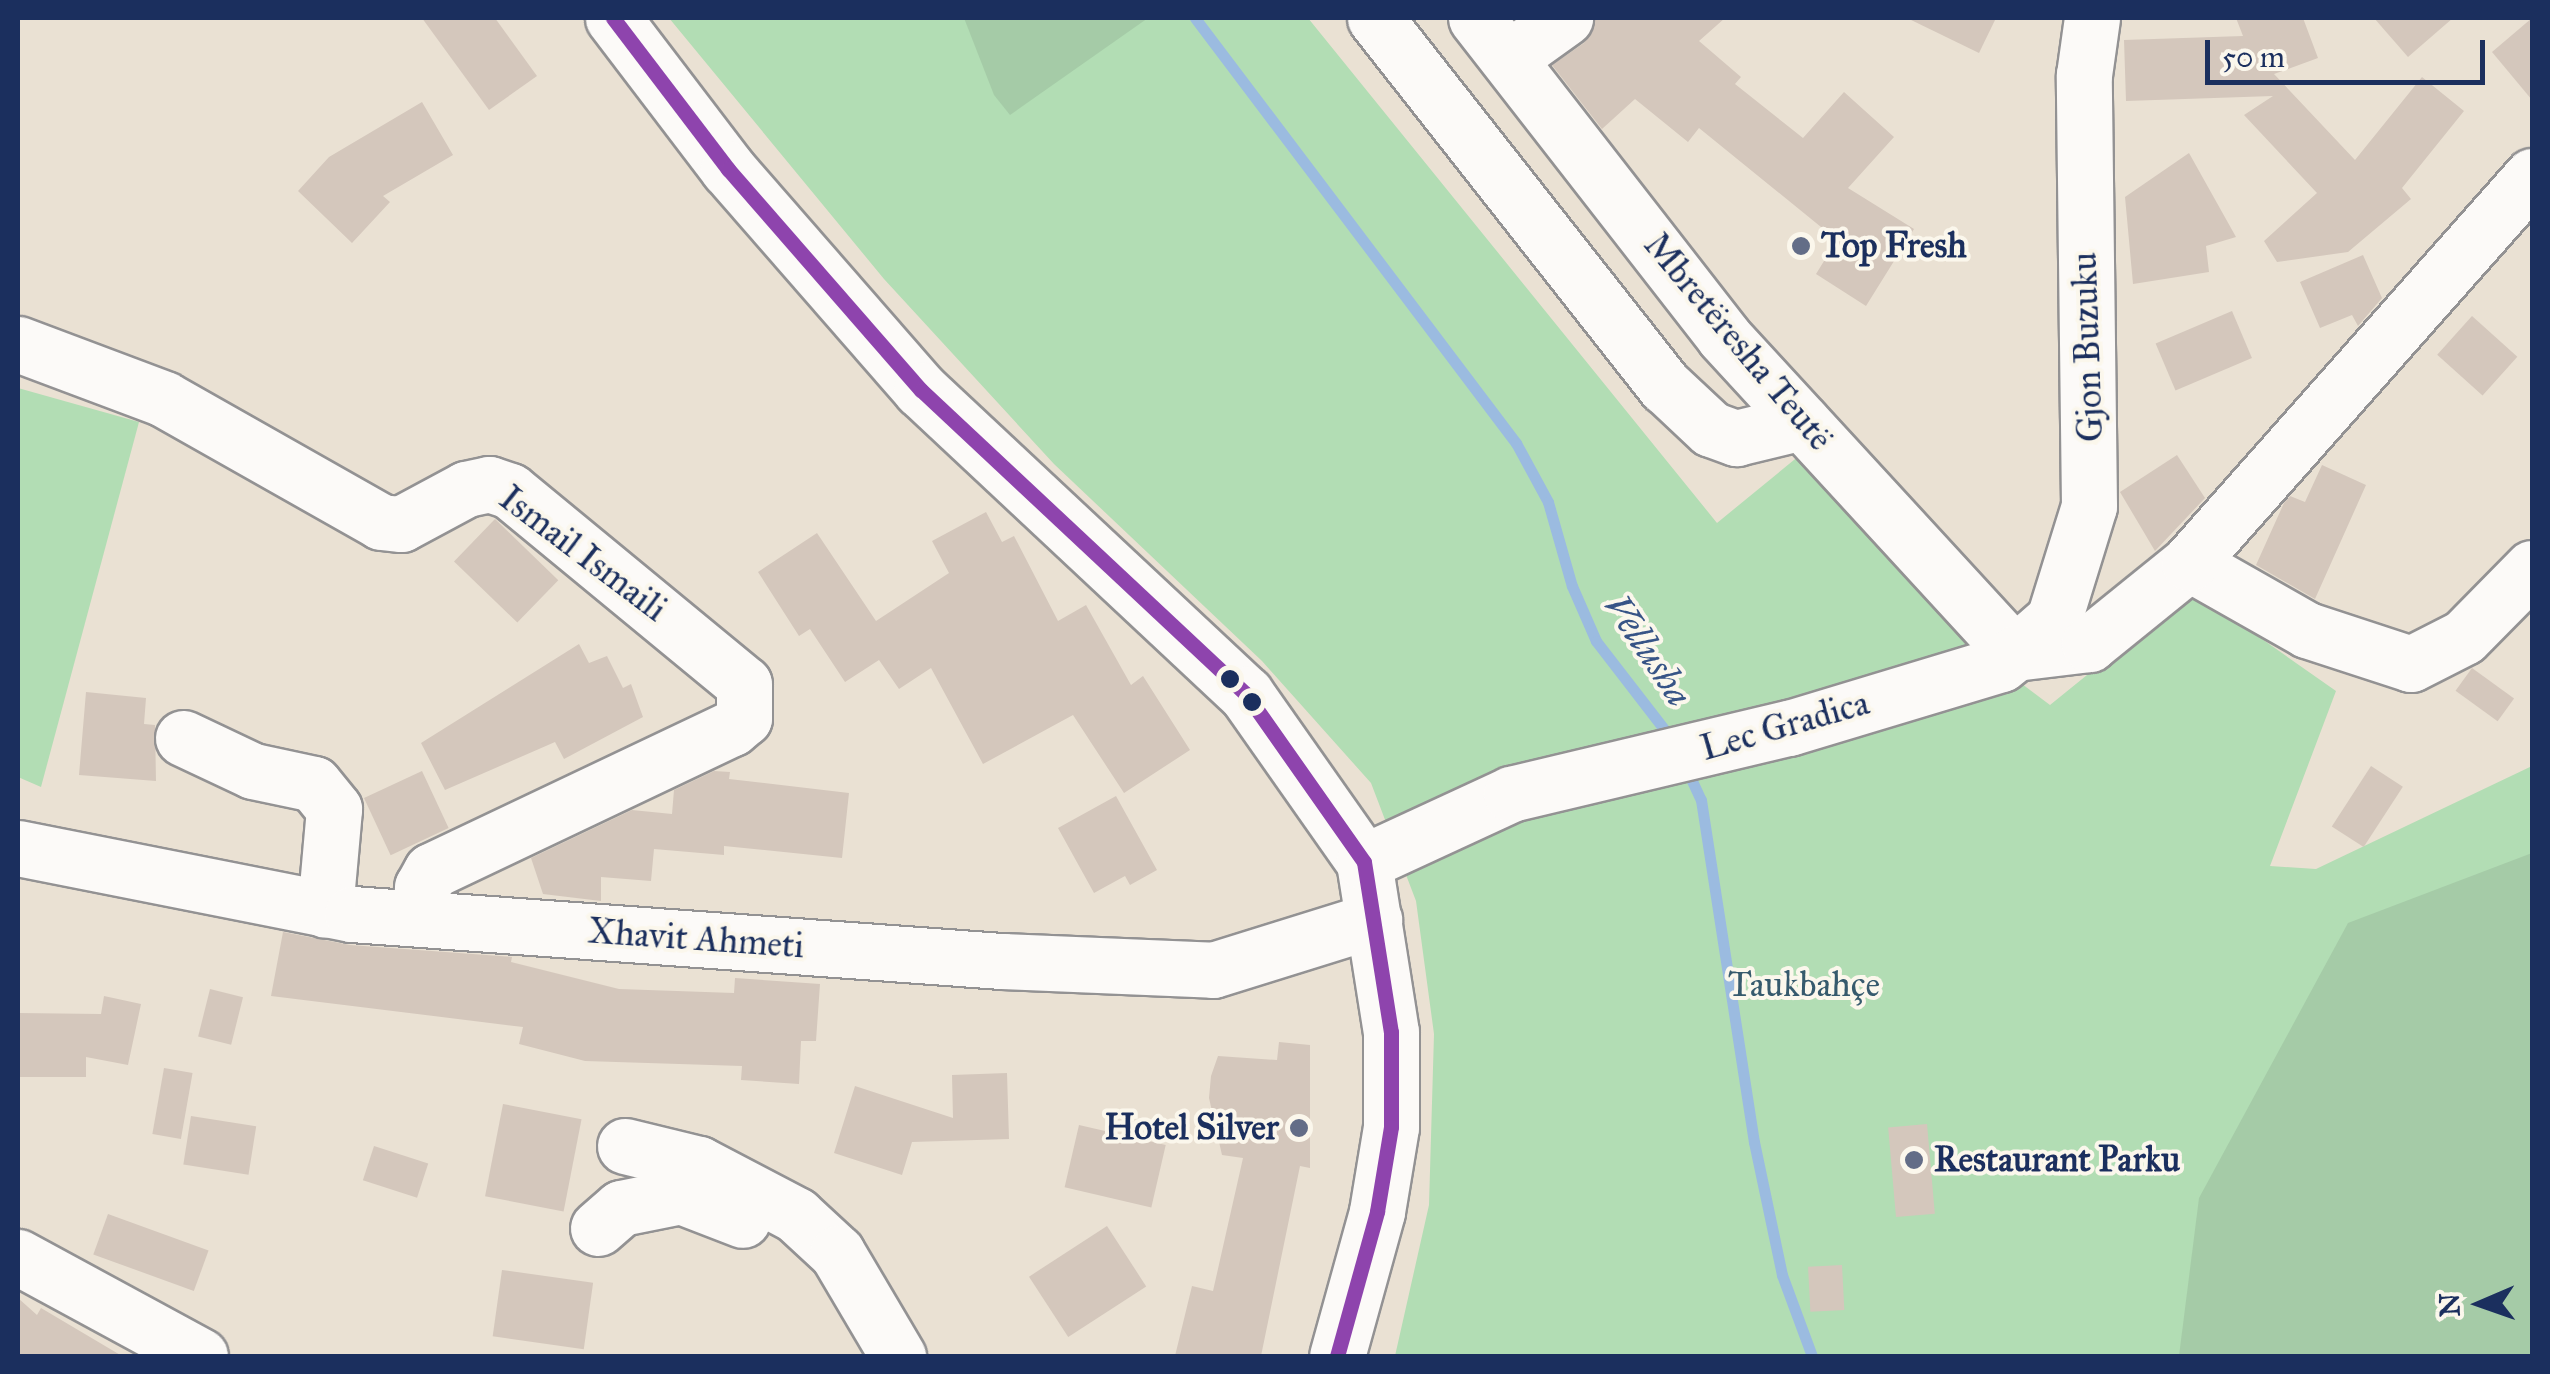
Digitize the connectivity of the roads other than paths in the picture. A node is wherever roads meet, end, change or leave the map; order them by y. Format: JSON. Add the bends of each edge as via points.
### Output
{"nodes":[{"id":1,"x":613,"y":18,"type":"edge"},
{"id":2,"x":1375,"y":18,"type":"edge"},
{"id":3,"x":1565,"y":18,"type":"edge"},
{"id":4,"x":2077,"y":27,"type":"edge"},
{"id":5,"x":1493,"y":38,"type":"edge"},
{"id":6,"x":2532,"y":176,"type":"edge"},
{"id":7,"x":18,"y":344,"type":"edge"},
{"id":8,"x":1802,"y":422,"type":"junction"},
{"id":9,"x":2189,"y":563,"type":"junction"},
{"id":10,"x":2532,"y":568,"type":"edge"},
{"id":11,"x":2015,"y":653,"type":"junction"},
{"id":12,"x":183,"y":738,"type":"dead end"},
{"id":13,"x":18,"y":848,"type":"edge"},
{"id":14,"x":1364,"y":862,"type":"junction"},
{"id":15,"x":325,"y":910,"type":"junction"},
{"id":16,"x":420,"y":919,"type":"junction"},
{"id":17,"x":1374,"y":920,"type":"junction"},
{"id":18,"x":625,"y":1146,"type":"dead end"},
{"id":19,"x":598,"y":1228,"type":"dead end"},
{"id":20,"x":18,"y":1257,"type":"edge"},
{"id":21,"x":856,"y":1290,"type":"junction"},
{"id":22,"x":200,"y":1356,"type":"edge"},
{"id":23,"x":898,"y":1356,"type":"edge"},
{"id":24,"x":1337,"y":1356,"type":"edge"}],
"edges":[{"from":1,"to":14,"type":"street","via":[[728,170],[910,378],[1246,694]]},
{"from":2,"to":8,"type":"street","via":[[1664,386],[1711,428],[1736,438]]},
{"from":3,"to":5,"type":"street"},
{"from":4,"to":11,"type":"street","name":"Gjon Buzuku","via":[[2090,506],[2054,619]]},
{"from":5,"to":8,"type":"street","name":"Mbretëresha Teutë","via":[[1724,336]]},
{"from":6,"to":9,"type":"street","name":"Lec Gradica"},
{"from":7,"to":16,"type":"street","name":"Ismail Ismaili","via":[[164,399],[380,522],[401,524],[466,489],[489,484],[510,491],[744,684],[744,718],[732,728],[431,871],[422,887]]},
{"from":8,"to":11,"type":"street","name":"Mbretëresha Teutë"},
{"from":9,"to":10,"type":"street","via":[[2306,630],[2411,664],[2464,637]]},
{"from":9,"to":11,"type":"street","name":"Lec Gradica","via":[[2089,644]]},
{"from":11,"to":14,"type":"street","name":"Lec Gradica","via":[[2001,664],[1646,765],[1511,794]]},
{"from":12,"to":15,"type":"street","via":[[253,771],[314,784],[334,809]]},
{"from":13,"to":15,"type":"street","name":"Xhavit Ahmeti"},
{"from":14,"to":17,"type":"street"},
{"from":15,"to":16,"type":"street","name":"Xhavit Ahmeti"},
{"from":16,"to":17,"type":"street","name":"Xhavit Ahmeti","via":[[1213,970]]},
{"from":17,"to":24,"type":"street","via":[[1390,1032],[1391,1127],[1377,1212]]},
{"from":18,"to":21,"type":"street","via":[[748,1184],[837,1253]]},
{"from":19,"to":21,"type":"street","via":[[621,1208],[681,1196],[722,1209]]},
{"from":20,"to":22,"type":"street"},
{"from":21,"to":23,"type":"street"}]}
